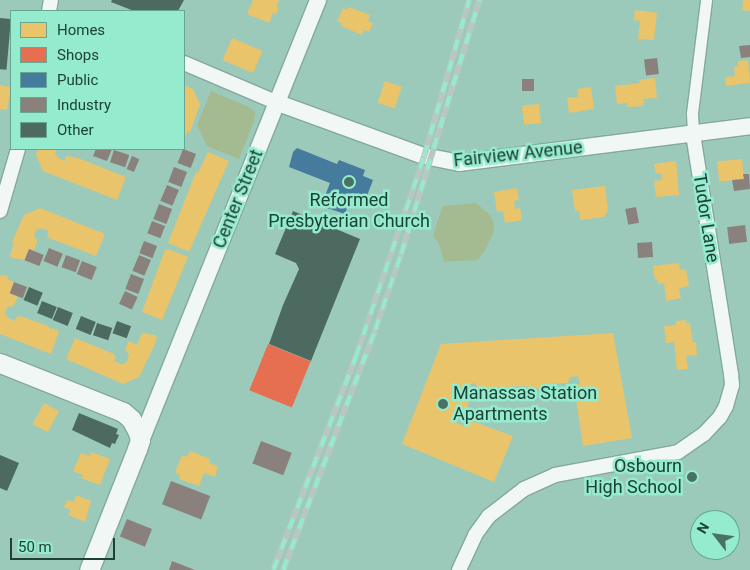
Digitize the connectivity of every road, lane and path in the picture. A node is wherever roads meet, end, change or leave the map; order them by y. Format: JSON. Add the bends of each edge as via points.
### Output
{"nodes":[{"id":1,"x":318,"y":0,"type":"edge"},
{"id":2,"x":706,"y":0,"type":"edge"},
{"id":3,"x":185,"y":63,"type":"edge"},
{"id":4,"x":278,"y":103,"type":"junction"},
{"id":5,"x":750,"y":126,"type":"edge"},
{"id":6,"x":693,"y":133,"type":"junction"},
{"id":7,"x":18,"y":150,"type":"edge"},
{"id":8,"x":0,"y":211,"type":"edge"},
{"id":9,"x":1,"y":365,"type":"edge"},
{"id":10,"x":159,"y":397,"type":"junction"},
{"id":11,"x":122,"y":412,"type":"junction"},
{"id":12,"x":138,"y":449,"type":"junction"},
{"id":13,"x":89,"y":570,"type":"edge"},
{"id":14,"x":459,"y":570,"type":"edge"}],
"edges":[{"from":1,"to":4,"type":"main road","name":"Center Street"},
{"from":2,"to":6,"type":"street","name":"Tudor Lane","via":[[692,113]]},
{"from":3,"to":4,"type":"street","name":"Fairview Avenue"},
{"from":4,"to":6,"type":"main road","name":"Fairview Avenue","via":[[424,156],[459,163]]},
{"from":4,"to":10,"type":"main road","name":"Center Street"},
{"from":5,"to":6,"type":"main road","name":"Fairview Avenue"},
{"from":6,"to":14,"type":"street","name":"Tudor Lane","via":[[732,386],[726,406],[709,429],[678,452],[555,475],[524,489],[489,516],[475,535]]},
{"from":7,"to":8,"type":"street"},
{"from":9,"to":11,"type":"highway"},
{"from":10,"to":11,"type":"main road","via":[[144,408]]},
{"from":10,"to":12,"type":"main road","name":"Center Street"},
{"from":11,"to":12,"type":"highway","via":[[131,419],[138,432]]},
{"from":12,"to":13,"type":"highway","name":"Center Street"}]}
